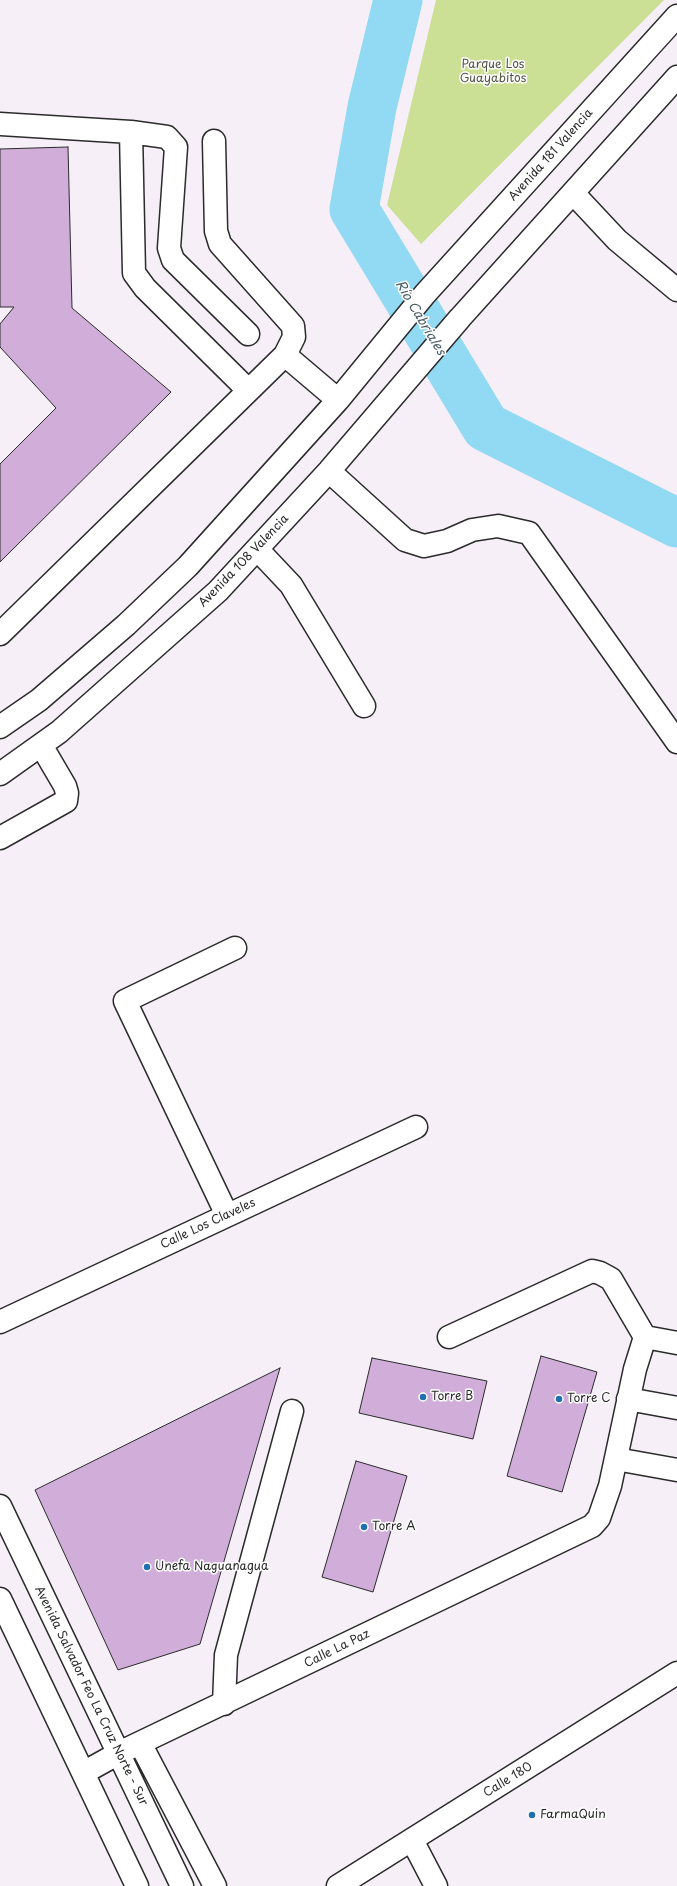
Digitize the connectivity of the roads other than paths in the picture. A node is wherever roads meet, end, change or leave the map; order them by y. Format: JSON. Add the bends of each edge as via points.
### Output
{"nodes":[{"id":1,"x":677,"y":16,"type":"edge"},
{"id":2,"x":677,"y":77,"type":"edge"},
{"id":3,"x":0,"y":124,"type":"edge"},
{"id":4,"x":131,"y":132,"type":"junction"},
{"id":5,"x":214,"y":142,"type":"dead end"},
{"id":6,"x":572,"y":193,"type":"junction"},
{"id":7,"x":677,"y":290,"type":"edge"},
{"id":8,"x":248,"y":334,"type":"dead end"},
{"id":9,"x":285,"y":355,"type":"junction"},
{"id":10,"x":248,"y":390,"type":"junction"},
{"id":11,"x":338,"y":400,"type":"junction"},
{"id":12,"x":329,"y":471,"type":"junction"},
{"id":13,"x":257,"y":549,"type":"junction"},
{"id":14,"x":0,"y":634,"type":"edge"},
{"id":15,"x":364,"y":706,"type":"dead end"},
{"id":16,"x":0,"y":727,"type":"edge"},
{"id":17,"x":677,"y":742,"type":"edge"},
{"id":18,"x":41,"y":745,"type":"junction"},
{"id":19,"x":0,"y":774,"type":"edge"},
{"id":20,"x":0,"y":838,"type":"edge"},
{"id":21,"x":235,"y":948,"type":"dead end"},
{"id":22,"x":416,"y":1127,"type":"dead end"},
{"id":23,"x":227,"y":1215,"type":"junction"},
{"id":24,"x":0,"y":1322,"type":"edge"},
{"id":25,"x":449,"y":1337,"type":"dead end"},
{"id":26,"x":645,"y":1337,"type":"junction"},
{"id":27,"x":677,"y":1343,"type":"edge"},
{"id":28,"x":628,"y":1399,"type":"junction"},
{"id":29,"x":677,"y":1408,"type":"edge"},
{"id":30,"x":292,"y":1411,"type":"dead end"},
{"id":31,"x":616,"y":1459,"type":"junction"},
{"id":32,"x":677,"y":1470,"type":"edge"},
{"id":33,"x":0,"y":1506,"type":"edge"},
{"id":34,"x":0,"y":1599,"type":"edge"},
{"id":35,"x":677,"y":1673,"type":"edge"},
{"id":36,"x":224,"y":1704,"type":"junction"},
{"id":37,"x":140,"y":1743,"type":"junction"},
{"id":38,"x":119,"y":1753,"type":"junction"},
{"id":39,"x":83,"y":1773,"type":"junction"},
{"id":40,"x":412,"y":1840,"type":"junction"},
{"id":41,"x":137,"y":1886,"type":"edge"},
{"id":42,"x":182,"y":1886,"type":"edge"},
{"id":43,"x":215,"y":1886,"type":"edge"},
{"id":44,"x":338,"y":1886,"type":"edge"},
{"id":45,"x":436,"y":1886,"type":"edge"}],
"edges":[{"from":1,"to":11,"type":"street","name":"Avenida 181 Valencia","via":[[425,294]]},
{"from":2,"to":6,"type":"street"},
{"from":3,"to":4,"type":"street"},
{"from":4,"to":8,"type":"street","via":[[167,137],[176,147],[169,248],[173,260]]},
{"from":4,"to":10,"type":"street","via":[[134,273],[145,288]]},
{"from":5,"to":9,"type":"street","via":[[216,231],[220,244],[293,326],[294,337]]},
{"from":6,"to":7,"type":"street","via":[[617,240]]},
{"from":6,"to":12,"type":"street","name":"Avenida 108 Valencia","via":[[460,318]]},
{"from":9,"to":10,"type":"street"},
{"from":9,"to":11,"type":"street"},
{"from":10,"to":14,"type":"street"},
{"from":11,"to":16,"type":"street","via":[[188,566],[126,625],[39,700]]},
{"from":12,"to":13,"type":"street","name":"Avenida 108 Valencia"},
{"from":12,"to":17,"type":"street","via":[[405,540],[424,546],[447,541],[472,530],[498,526],[529,532]]},
{"from":13,"to":15,"type":"street","via":[[291,585]]},
{"from":13,"to":18,"type":"street","name":"Avenida 108 Valencia","via":[[218,591],[59,732]]},
{"from":18,"to":19,"type":"street","name":"Avenida 108 Valencia"},
{"from":18,"to":20,"type":"street","via":[[65,786],[66,801]]},
{"from":21,"to":23,"type":"street","via":[[125,1001]]},
{"from":22,"to":23,"type":"street","name":"Calle Los Claveles"},
{"from":23,"to":24,"type":"street","name":"Calle Los Claveles"},
{"from":25,"to":26,"type":"street","via":[[592,1272],[611,1279]]},
{"from":26,"to":27,"type":"street"},
{"from":26,"to":28,"type":"street"},
{"from":28,"to":29,"type":"street"},
{"from":28,"to":31,"type":"street"},
{"from":30,"to":36,"type":"street","via":[[226,1655]]},
{"from":31,"to":32,"type":"street"},
{"from":31,"to":36,"type":"street","name":"Calle La Paz","via":[[600,1518],[592,1526]]},
{"from":33,"to":38,"type":"street","name":"Avenida Salvador Feo La Cruz Norte - Sur"},
{"from":34,"to":39,"type":"street"},
{"from":35,"to":40,"type":"street","name":"Calle 180"},
{"from":36,"to":37,"type":"street","name":"Calle La Paz"},
{"from":37,"to":38,"type":"street","name":"Calle La Paz"},
{"from":37,"to":43,"type":"street","name":"Avenida Salvador Feo La Cruz Norte - Sur"},
{"from":38,"to":39,"type":"street","name":"Calle La Paz"},
{"from":38,"to":42,"type":"street","name":"Avenida Salvador Feo La Cruz Norte - Sur"},
{"from":39,"to":41,"type":"street"},
{"from":40,"to":44,"type":"street","name":"Calle 180"},
{"from":40,"to":45,"type":"street"}]}
